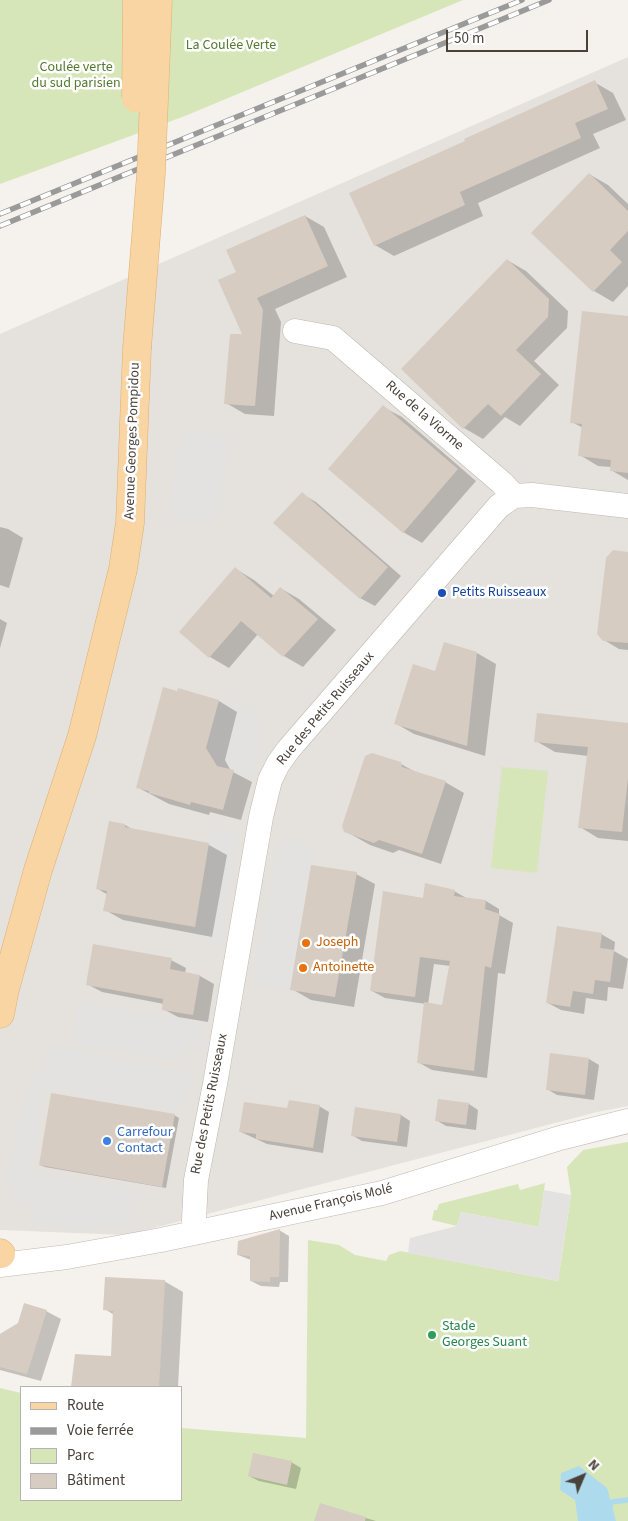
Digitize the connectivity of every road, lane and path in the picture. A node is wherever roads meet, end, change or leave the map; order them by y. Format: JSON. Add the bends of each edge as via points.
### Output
{"nodes":[{"id":1,"x":137,"y":0,"type":"edge"},
{"id":2,"x":158,"y":0,"type":"edge"},
{"id":3,"x":295,"y":331,"type":"dead end"},
{"id":4,"x":131,"y":346,"type":"junction"},
{"id":5,"x":514,"y":496,"type":"junction"},
{"id":6,"x":628,"y":506,"type":"edge"},
{"id":7,"x":2,"y":1000,"type":"edge"},
{"id":8,"x":628,"y":1122,"type":"edge"},
{"id":9,"x":196,"y":1232,"type":"junction"},
{"id":10,"x":0,"y":1257,"type":"edge"}],
"edges":[{"from":1,"to":4,"type":"main road","name":"Avenue Georges Pompidou","bridge":true},
{"from":2,"to":4,"type":"main road","name":"Avenue Georges Pompidou","bridge":true,"via":[[151,174]]},
{"from":3,"to":5,"type":"street","name":"Rue de la Viorme","via":[[333,338]]},
{"from":4,"to":7,"type":"main road","name":"Avenue Georges Pompidou","via":[[130,523],[123,569],[82,736],[38,870]]},
{"from":5,"to":6,"type":"street","via":[[532,495]]},
{"from":5,"to":9,"type":"street","name":"Rue des Petits Ruisseaux","via":[[500,506],[288,750],[270,780],[196,1180]]},
{"from":8,"to":9,"type":"street","name":"Avenue François Molé","via":[[560,1138],[382,1193]]},
{"from":9,"to":10,"type":"street","name":"Avenue François Molé","via":[[66,1257],[29,1261]]}]}
